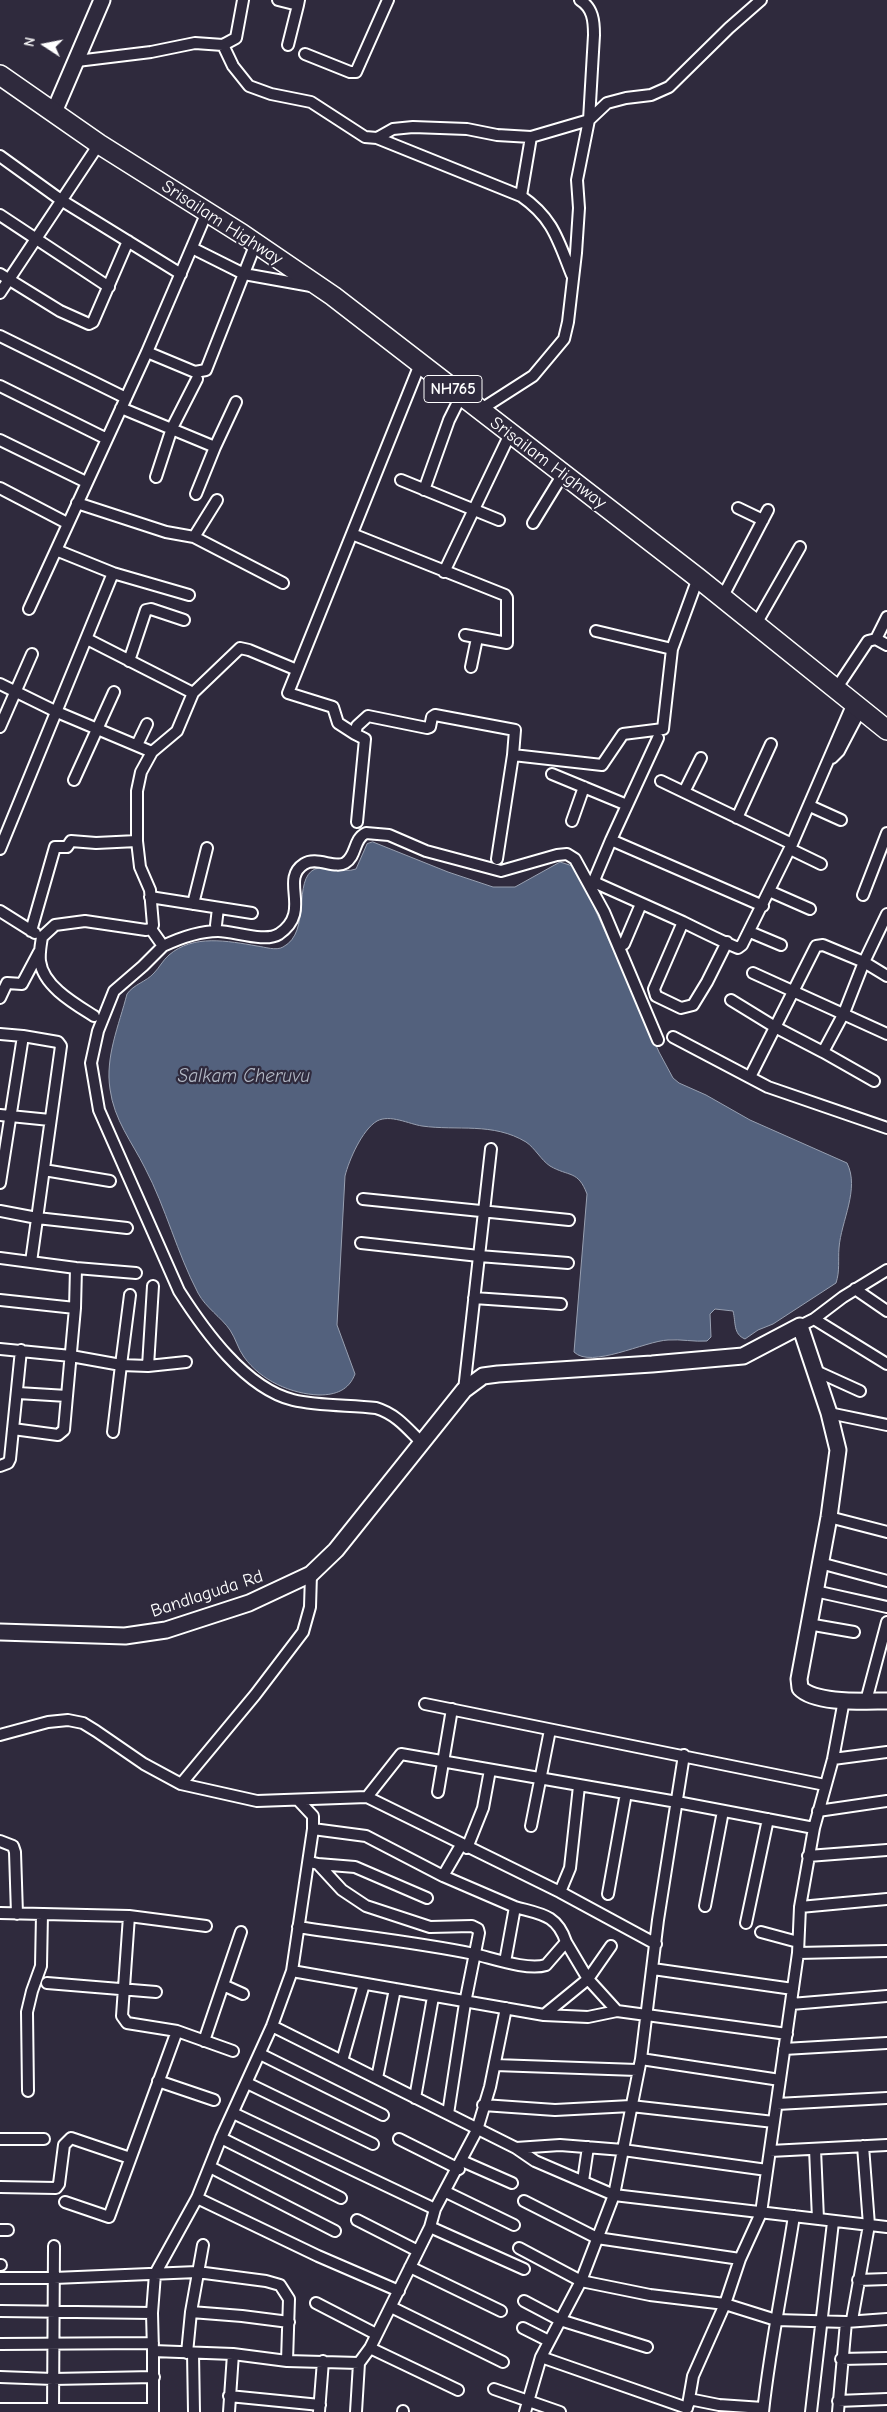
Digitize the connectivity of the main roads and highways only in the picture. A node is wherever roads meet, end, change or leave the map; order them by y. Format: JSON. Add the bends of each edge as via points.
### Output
{"nodes":[{"id":1,"x":0,"y":75,"type":"edge"},
{"id":2,"x":887,"y":730,"type":"edge"}],
"edges":[{"from":1,"to":2,"type":"highway","name":"Srisailam Highway","number":"NH765","via":[[99,144],[321,288],[698,578]]}]}
